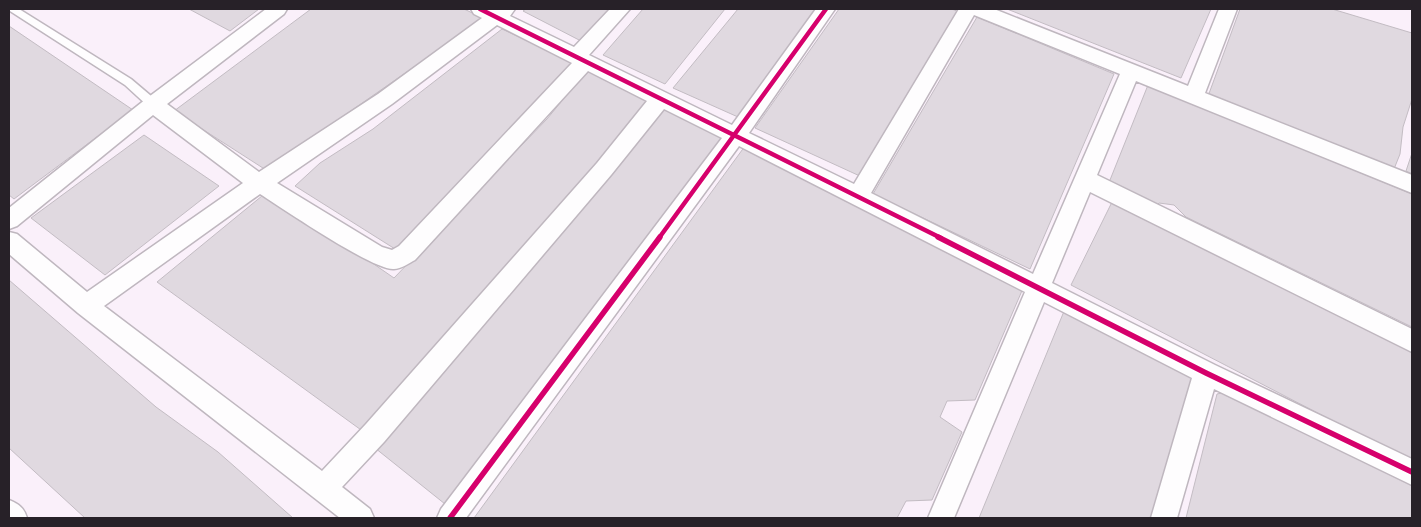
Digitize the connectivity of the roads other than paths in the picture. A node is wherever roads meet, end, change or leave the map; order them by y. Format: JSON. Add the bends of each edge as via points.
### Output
{"nodes":[{"id":1,"x":13,"y":9,"type":"edge"},
{"id":2,"x":278,"y":9,"type":"edge"},
{"id":3,"x":622,"y":9,"type":"edge"},
{"id":4,"x":826,"y":9,"type":"edge"},
{"id":5,"x":968,"y":9,"type":"edge"},
{"id":6,"x":977,"y":9,"type":"edge"},
{"id":7,"x":1228,"y":9,"type":"edge"},
{"id":8,"x":494,"y":12,"type":"edge"},
{"id":9,"x":580,"y":59,"type":"junction"},
{"id":10,"x":1131,"y":71,"type":"junction"},
{"id":11,"x":1194,"y":97,"type":"junction"},
{"id":12,"x":660,"y":99,"type":"junction"},
{"id":13,"x":153,"y":104,"type":"junction"},
{"id":14,"x":735,"y":136,"type":"junction"},
{"id":15,"x":1085,"y":179,"type":"junction"},
{"id":16,"x":259,"y":183,"type":"junction"},
{"id":17,"x":1412,"y":184,"type":"edge"},
{"id":18,"x":858,"y":196,"type":"junction"},
{"id":19,"x":9,"y":220,"type":"edge"},
{"id":20,"x":9,"y":241,"type":"edge"},
{"id":21,"x":1039,"y":288,"type":"junction"},
{"id":22,"x":86,"y":306,"type":"junction"},
{"id":23,"x":1412,"y":341,"type":"edge"},
{"id":24,"x":1206,"y":373,"type":"junction"},
{"id":25,"x":1412,"y":472,"type":"edge"},
{"id":26,"x":324,"y":488,"type":"junction"},
{"id":27,"x":9,"y":514,"type":"edge"},
{"id":28,"x":14,"y":518,"type":"edge"},
{"id":29,"x":361,"y":518,"type":"edge"},
{"id":30,"x":450,"y":518,"type":"edge"},
{"id":31,"x":941,"y":518,"type":"edge"},
{"id":32,"x":1164,"y":518,"type":"edge"}],
"edges":[{"from":1,"to":13,"type":"lane","via":[[128,82]]},
{"from":2,"to":13,"type":"street"},
{"from":3,"to":9,"type":"street"},
{"from":4,"to":14,"type":"street"},
{"from":5,"to":18,"type":"street"},
{"from":6,"to":10,"type":"street"},
{"from":7,"to":11,"type":"street"},
{"from":8,"to":9,"type":"street"},
{"from":8,"to":16,"type":"street","via":[[384,99]]},
{"from":9,"to":12,"type":"street"},
{"from":9,"to":16,"type":"street","via":[[407,254],[397,260],[376,255]]},
{"from":10,"to":11,"type":"street"},
{"from":10,"to":15,"type":"street"},
{"from":11,"to":17,"type":"street"},
{"from":12,"to":14,"type":"street"},
{"from":12,"to":26,"type":"street","via":[[604,168]]},
{"from":13,"to":16,"type":"street"},
{"from":13,"to":19,"type":"street"},
{"from":14,"to":18,"type":"street"},
{"from":14,"to":30,"type":"street"},
{"from":15,"to":21,"type":"street"},
{"from":15,"to":23,"type":"street"},
{"from":16,"to":22,"type":"street"},
{"from":18,"to":21,"type":"street"},
{"from":20,"to":22,"type":"street"},
{"from":21,"to":24,"type":"street"},
{"from":21,"to":31,"type":"street"},
{"from":22,"to":26,"type":"street"},
{"from":24,"to":25,"type":"street"},
{"from":24,"to":32,"type":"street"},
{"from":26,"to":29,"type":"street"},
{"from":27,"to":28,"type":"street"}]}
